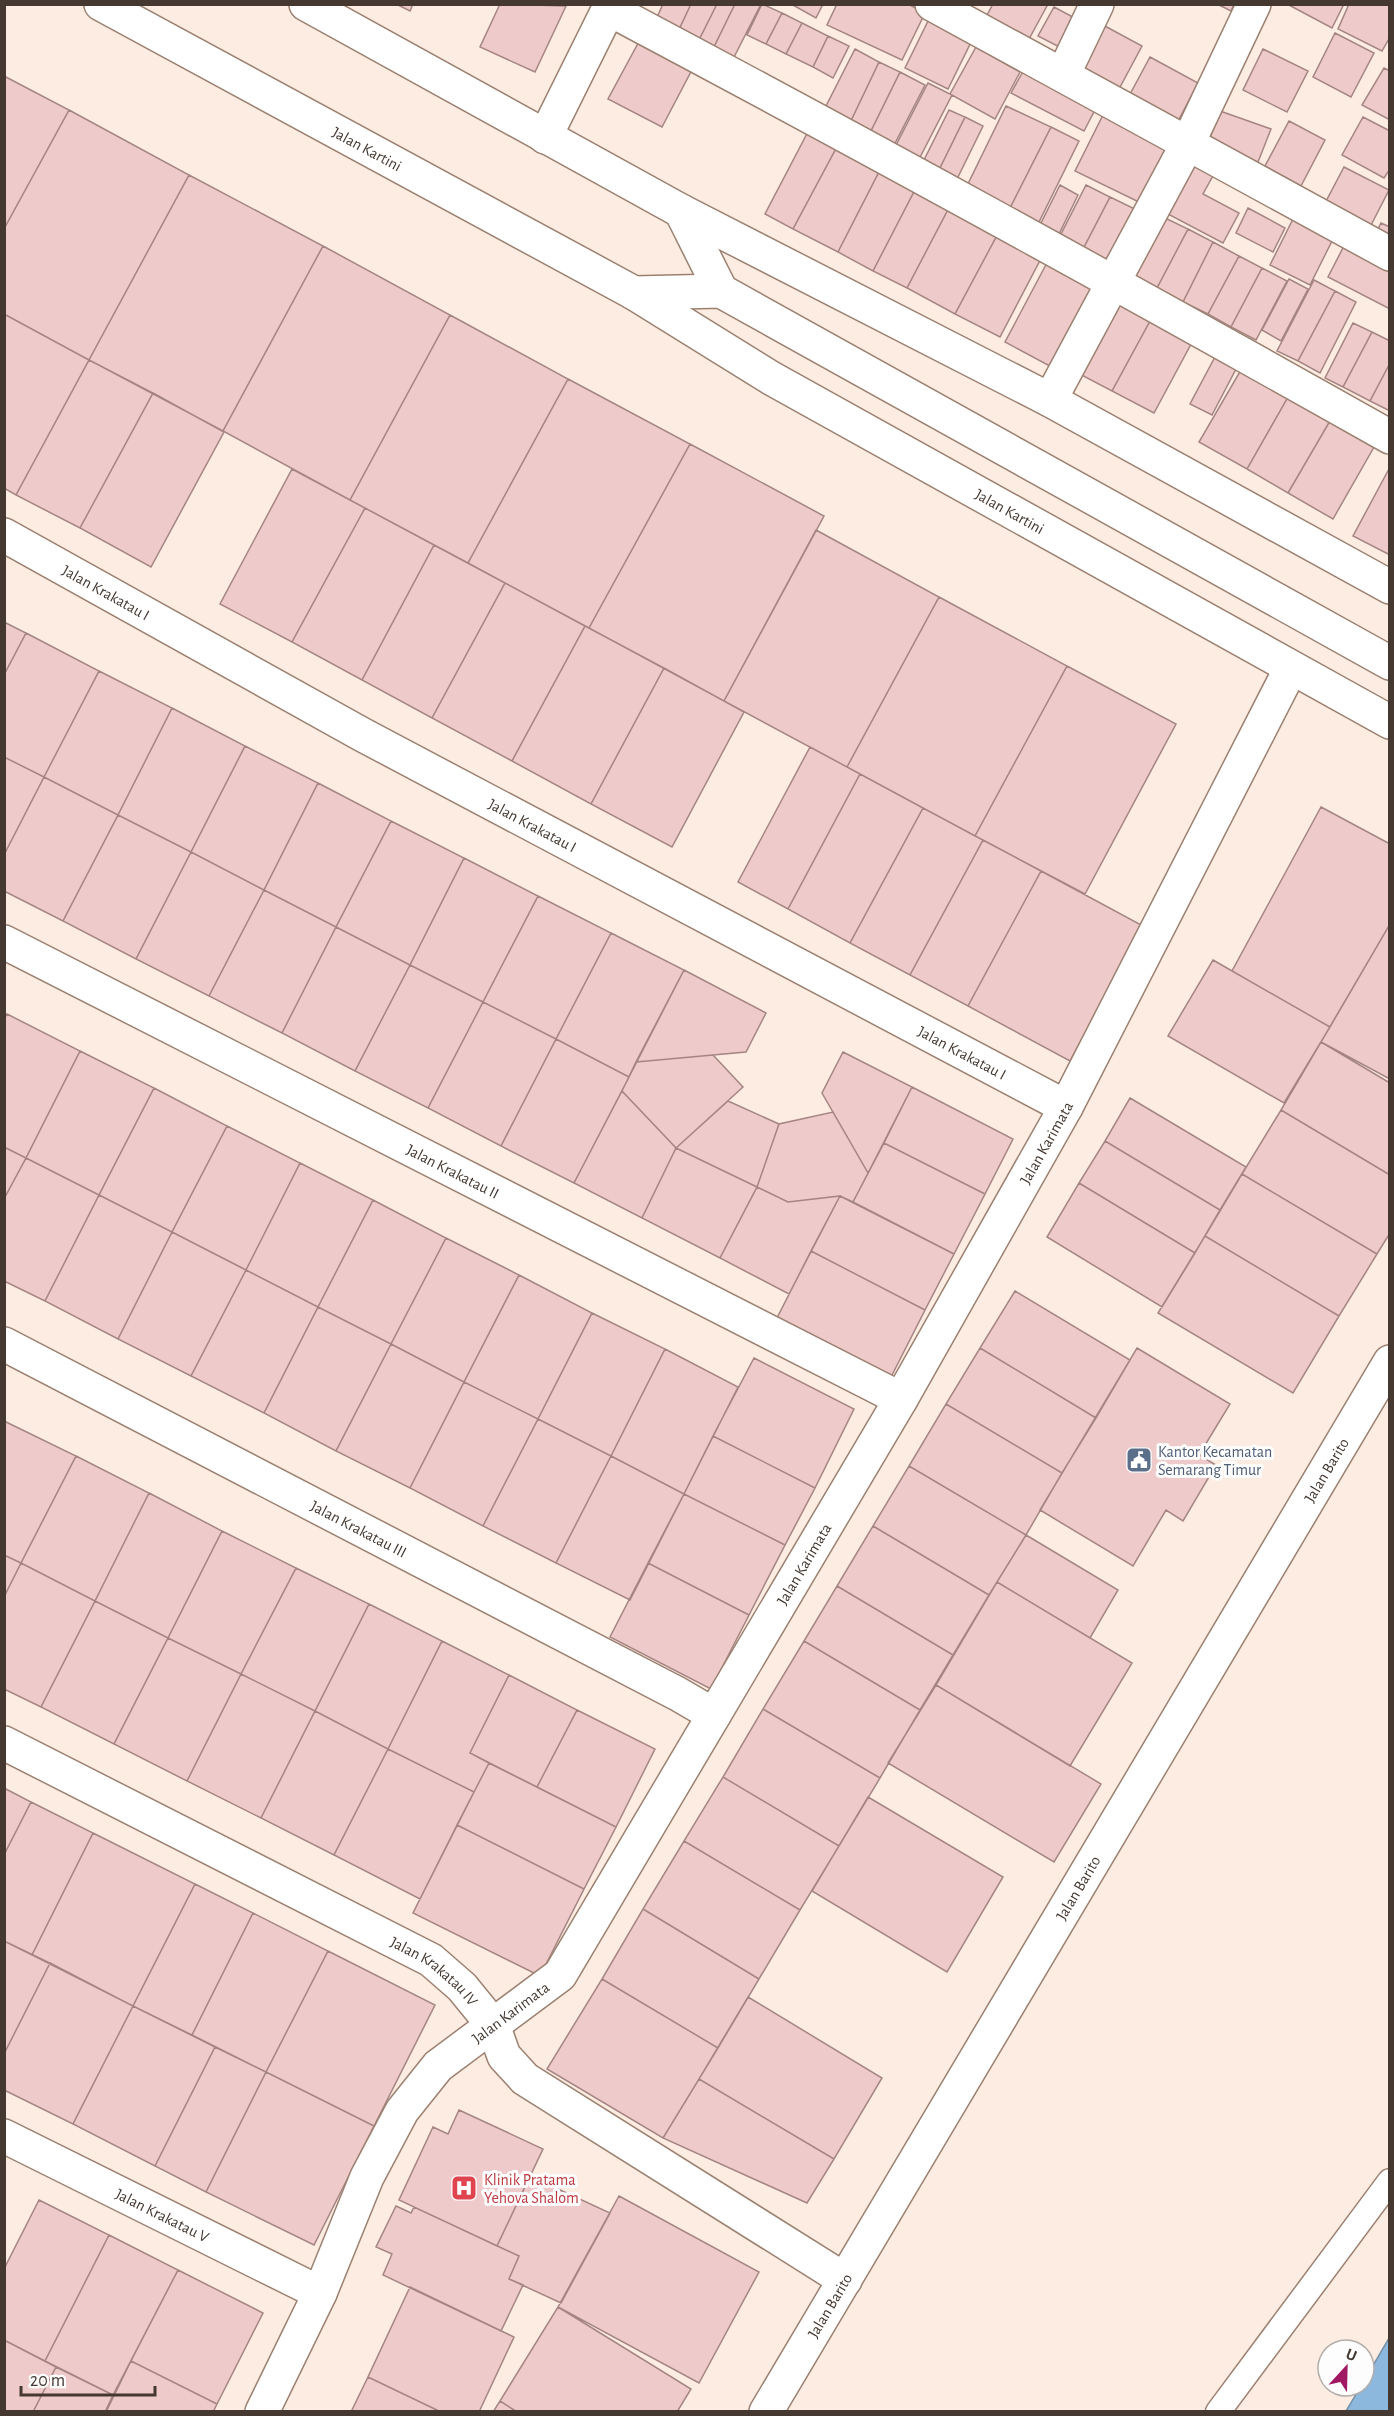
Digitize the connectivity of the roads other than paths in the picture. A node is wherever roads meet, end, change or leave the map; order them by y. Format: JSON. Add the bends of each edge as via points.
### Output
{"nodes":[{"id":1,"x":101,"y":4,"type":"edge"},
{"id":2,"x":306,"y":4,"type":"edge"},
{"id":3,"x":932,"y":4,"type":"edge"},
{"id":4,"x":1097,"y":4,"type":"edge"},
{"id":5,"x":1254,"y":4,"type":"edge"},
{"id":6,"x":610,"y":7,"type":"edge"},
{"id":7,"x":1063,"y":75,"type":"junction"},
{"id":8,"x":545,"y":137,"type":"junction"},
{"id":9,"x":1188,"y":144,"type":"junction"},
{"id":10,"x":681,"y":211,"type":"junction"},
{"id":11,"x":1389,"y":254,"type":"edge"},
{"id":12,"x":1114,"y":282,"type":"junction"},
{"id":13,"x":634,"y":293,"type":"junction"},
{"id":14,"x":725,"y":294,"type":"junction"},
{"id":15,"x":1050,"y":400,"type":"junction"},
{"id":16,"x":1389,"y":437,"type":"edge"},
{"id":17,"x":4,"y":535,"type":"edge"},
{"id":18,"x":1389,"y":587,"type":"edge"},
{"id":19,"x":1389,"y":663,"type":"edge"},
{"id":20,"x":1291,"y":668,"type":"junction"},
{"id":21,"x":1389,"y":722,"type":"edge"},
{"id":22,"x":4,"y":942,"type":"edge"},
{"id":23,"x":1066,"y":1107,"type":"junction"},
{"id":24,"x":4,"y":1344,"type":"edge"},
{"id":25,"x":1389,"y":1362,"type":"edge"},
{"id":26,"x":901,"y":1399,"type":"junction"},
{"id":27,"x":714,"y":1715,"type":"junction"},
{"id":28,"x":4,"y":1743,"type":"edge"},
{"id":29,"x":493,"y":2025,"type":"junction"},
{"id":30,"x":4,"y":2136,"type":"edge"},
{"id":31,"x":1389,"y":2181,"type":"edge"},
{"id":32,"x":845,"y":2280,"type":"junction"},
{"id":33,"x":320,"y":2293,"type":"junction"},
{"id":34,"x":262,"y":2412,"type":"edge"},
{"id":35,"x":766,"y":2412,"type":"edge"},
{"id":36,"x":1218,"y":2412,"type":"edge"}],
"edges":[{"from":1,"to":13,"type":"street","name":"Jalan Kartini"},
{"from":2,"to":8,"type":"street"},
{"from":3,"to":7,"type":"street"},
{"from":4,"to":7,"type":"street"},
{"from":5,"to":9,"type":"street"},
{"from":6,"to":8,"type":"street"},
{"from":6,"to":12,"type":"street"},
{"from":7,"to":9,"type":"street"},
{"from":8,"to":10,"type":"street"},
{"from":9,"to":11,"type":"street"},
{"from":9,"to":12,"type":"street"},
{"from":10,"to":14,"type":"street"},
{"from":10,"to":15,"type":"street"},
{"from":12,"to":15,"type":"street"},
{"from":12,"to":16,"type":"street"},
{"from":13,"to":14,"type":"street","name":"Jalan Kartini"},
{"from":13,"to":20,"type":"street","name":"Jalan Kartini","via":[[771,378]]},
{"from":14,"to":19,"type":"street"},
{"from":15,"to":18,"type":"street"},
{"from":17,"to":23,"type":"street","name":"Jalan Krakatau I","via":[[363,735]]},
{"from":20,"to":21,"type":"street","name":"Jalan Kartini"},
{"from":20,"to":23,"type":"street","name":"Jalan Karimata"},
{"from":22,"to":26,"type":"street","name":"Jalan Krakatau II"},
{"from":23,"to":26,"type":"street","name":"Jalan Karimata"},
{"from":24,"to":27,"type":"street","name":"Jalan Krakatau III"},
{"from":25,"to":32,"type":"street","name":"Jalan Barito"},
{"from":26,"to":27,"type":"street","name":"Jalan Karimata"},
{"from":27,"to":29,"type":"street","name":"Jalan Karimata","via":[[560,1975]]},
{"from":28,"to":29,"type":"street","name":"Jalan Krakatau IV","via":[[431,1960],[462,1987]]},
{"from":29,"to":32,"type":"street","name":"Jalan Krakatau IV","via":[[504,2055],[525,2079]]},
{"from":29,"to":33,"type":"street","name":"Jalan Karimata","via":[[438,2066],[402,2110],[368,2177]]},
{"from":30,"to":33,"type":"street","name":"Jalan Krakatau V"},
{"from":31,"to":36,"type":"lane"},
{"from":32,"to":35,"type":"street","name":"Jalan Barito"},
{"from":33,"to":34,"type":"street","name":"Jalan Karimata"}]}
